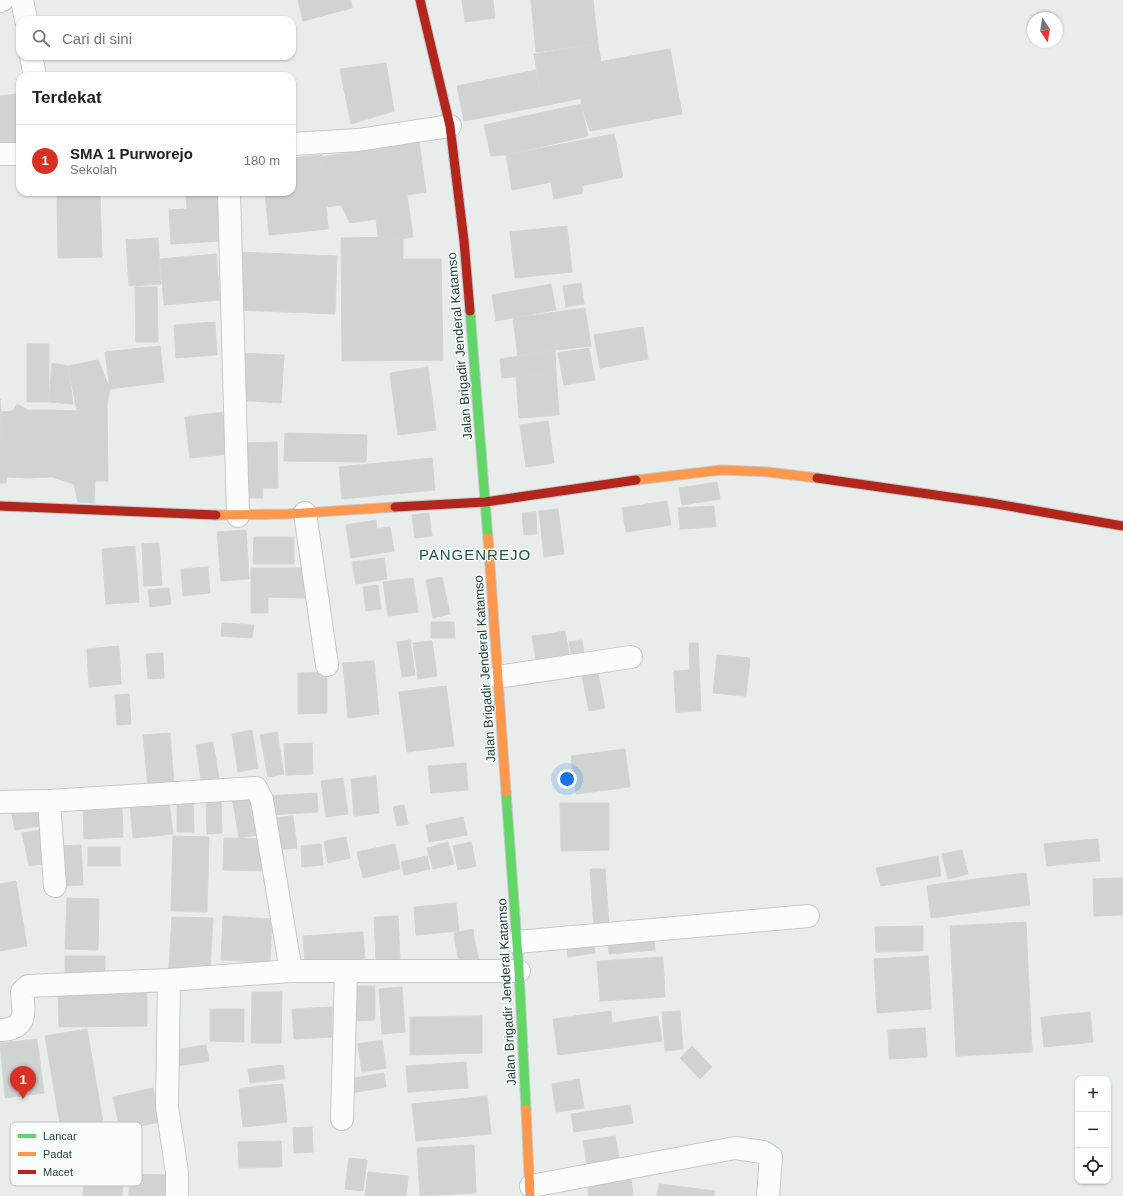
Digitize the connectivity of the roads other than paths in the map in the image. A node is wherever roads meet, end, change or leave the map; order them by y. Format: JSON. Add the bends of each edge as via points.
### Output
{"nodes":[{"id":1,"x":22,"y":0,"type":"edge"},
{"id":2,"x":420,"y":0,"type":"edge"},
{"id":3,"x":25,"y":16,"type":"edge"},
{"id":4,"x":32,"y":60,"type":"edge"},
{"id":5,"x":34,"y":72,"type":"edge"},
{"id":6,"x":450,"y":126,"type":"junction"},
{"id":7,"x":296,"y":144,"type":"edge"},
{"id":8,"x":0,"y":154,"type":"edge"},
{"id":9,"x":16,"y":154,"type":"edge"},
{"id":10,"x":229,"y":196,"type":"edge"},
{"id":11,"x":485,"y":502,"type":"junction"},
{"id":12,"x":0,"y":506,"type":"edge"},
{"id":13,"x":305,"y":514,"type":"junction"},
{"id":14,"x":238,"y":516,"type":"junction"},
{"id":15,"x":1123,"y":526,"type":"edge"},
{"id":16,"x":631,"y":657,"type":"dead end"},
{"id":17,"x":327,"y":665,"type":"dead end"},
{"id":18,"x":498,"y":677,"type":"junction"},
{"id":19,"x":0,"y":802,"type":"edge"},
{"id":20,"x":49,"y":802,"type":"junction"},
{"id":21,"x":55,"y":886,"type":"dead end"},
{"id":22,"x":808,"y":916,"type":"dead end"},
{"id":23,"x":517,"y":942,"type":"junction"},
{"id":24,"x":291,"y":971,"type":"junction"},
{"id":25,"x":520,"y":971,"type":"junction"},
{"id":26,"x":346,"y":972,"type":"junction"},
{"id":27,"x":169,"y":980,"type":"junction"},
{"id":28,"x":0,"y":1030,"type":"edge"},
{"id":29,"x":342,"y":1119,"type":"dead end"},
{"id":30,"x":531,"y":1191,"type":"edge"},
{"id":31,"x":177,"y":1196,"type":"edge"},
{"id":32,"x":768,"y":1196,"type":"edge"}],
"edges":[{"from":1,"to":3,"type":"street"},
{"from":2,"to":6,"type":"main road","name":"Jalan Brigadir Jenderal Katamso"},
{"from":4,"to":5,"type":"street"},
{"from":6,"to":7,"type":"street","via":[[358,140]]},
{"from":6,"to":11,"type":"main road","name":"Jalan Brigadir Jenderal Katamso","via":[[464,241]]},
{"from":8,"to":9,"type":"street"},
{"from":10,"to":14,"type":"street"},
{"from":11,"to":13,"type":"main road"},
{"from":11,"to":15,"type":"main road","via":[[721,470],[820,478],[991,503]]},
{"from":11,"to":18,"type":"main road","name":"Jalan Brigadir Jenderal Katamso"},
{"from":12,"to":14,"type":"main road"},
{"from":13,"to":14,"type":"main road"},
{"from":13,"to":17,"type":"street"},
{"from":16,"to":18,"type":"street"},
{"from":18,"to":23,"type":"main road","name":"Jalan Brigadir Jenderal Katamso"},
{"from":19,"to":20,"type":"street"},
{"from":20,"to":21,"type":"street"},
{"from":20,"to":24,"type":"street","via":[[256,788],[262,800]]},
{"from":22,"to":23,"type":"street"},
{"from":23,"to":25,"type":"main road","name":"Jalan Brigadir Jenderal Katamso"},
{"from":24,"to":26,"type":"street"},
{"from":24,"to":27,"type":"street"},
{"from":25,"to":26,"type":"street"},
{"from":25,"to":30,"type":"main road","name":"Jalan Brigadir Jenderal Katamso"},
{"from":26,"to":29,"type":"street"},
{"from":27,"to":28,"type":"street","via":[[28,986],[22,992],[22,1022],[10,1029]]},
{"from":27,"to":31,"type":"street","via":[[167,1107],[177,1172]]},
{"from":30,"to":32,"type":"street","via":[[735,1148],[763,1152],[771,1157]]}]}
